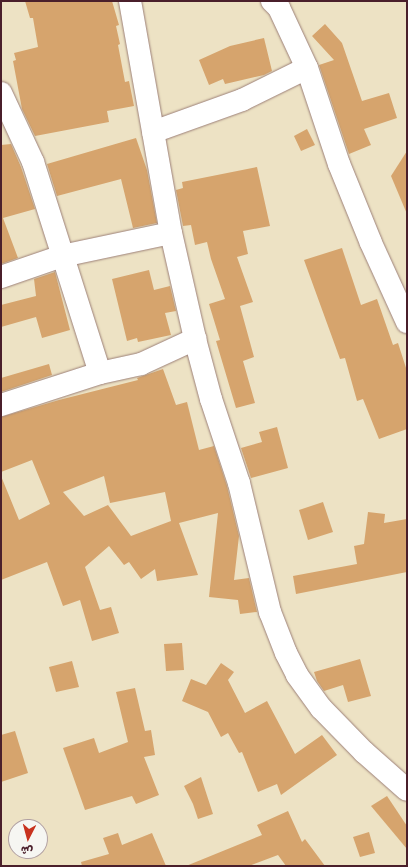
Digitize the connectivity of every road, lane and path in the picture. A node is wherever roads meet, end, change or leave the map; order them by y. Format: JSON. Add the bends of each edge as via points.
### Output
{"nodes":[{"id":1,"x":130,"y":1,"type":"edge"},
{"id":2,"x":272,"y":1,"type":"edge"},
{"id":3,"x":307,"y":68,"type":"junction"},
{"id":4,"x":1,"y":93,"type":"edge"},
{"id":5,"x":153,"y":132,"type":"junction"},
{"id":6,"x":171,"y":233,"type":"junction"},
{"id":7,"x":62,"y":256,"type":"junction"},
{"id":8,"x":1,"y":276,"type":"edge"},
{"id":9,"x":407,"y":322,"type":"edge"},
{"id":10,"x":195,"y":339,"type":"junction"},
{"id":11,"x":100,"y":373,"type":"junction"},
{"id":12,"x":1,"y":405,"type":"edge"},
{"id":13,"x":407,"y":790,"type":"edge"}],
"edges":[{"from":1,"to":5,"type":"street"},
{"from":2,"to":3,"type":"street","via":[[279,8]]},
{"from":3,"to":5,"type":"street","via":[[242,100]]},
{"from":3,"to":9,"type":"street","via":[[339,164]]},
{"from":4,"to":7,"type":"street","via":[[33,162]]},
{"from":5,"to":6,"type":"street"},
{"from":6,"to":7,"type":"street"},
{"from":6,"to":10,"type":"street"},
{"from":7,"to":8,"type":"street"},
{"from":7,"to":11,"type":"street"},
{"from":10,"to":11,"type":"street","via":[[141,364]]},
{"from":10,"to":13,"type":"street","via":[[211,399],[239,483],[270,612],[286,653],[297,675],[320,708]]},
{"from":11,"to":12,"type":"street"}]}
